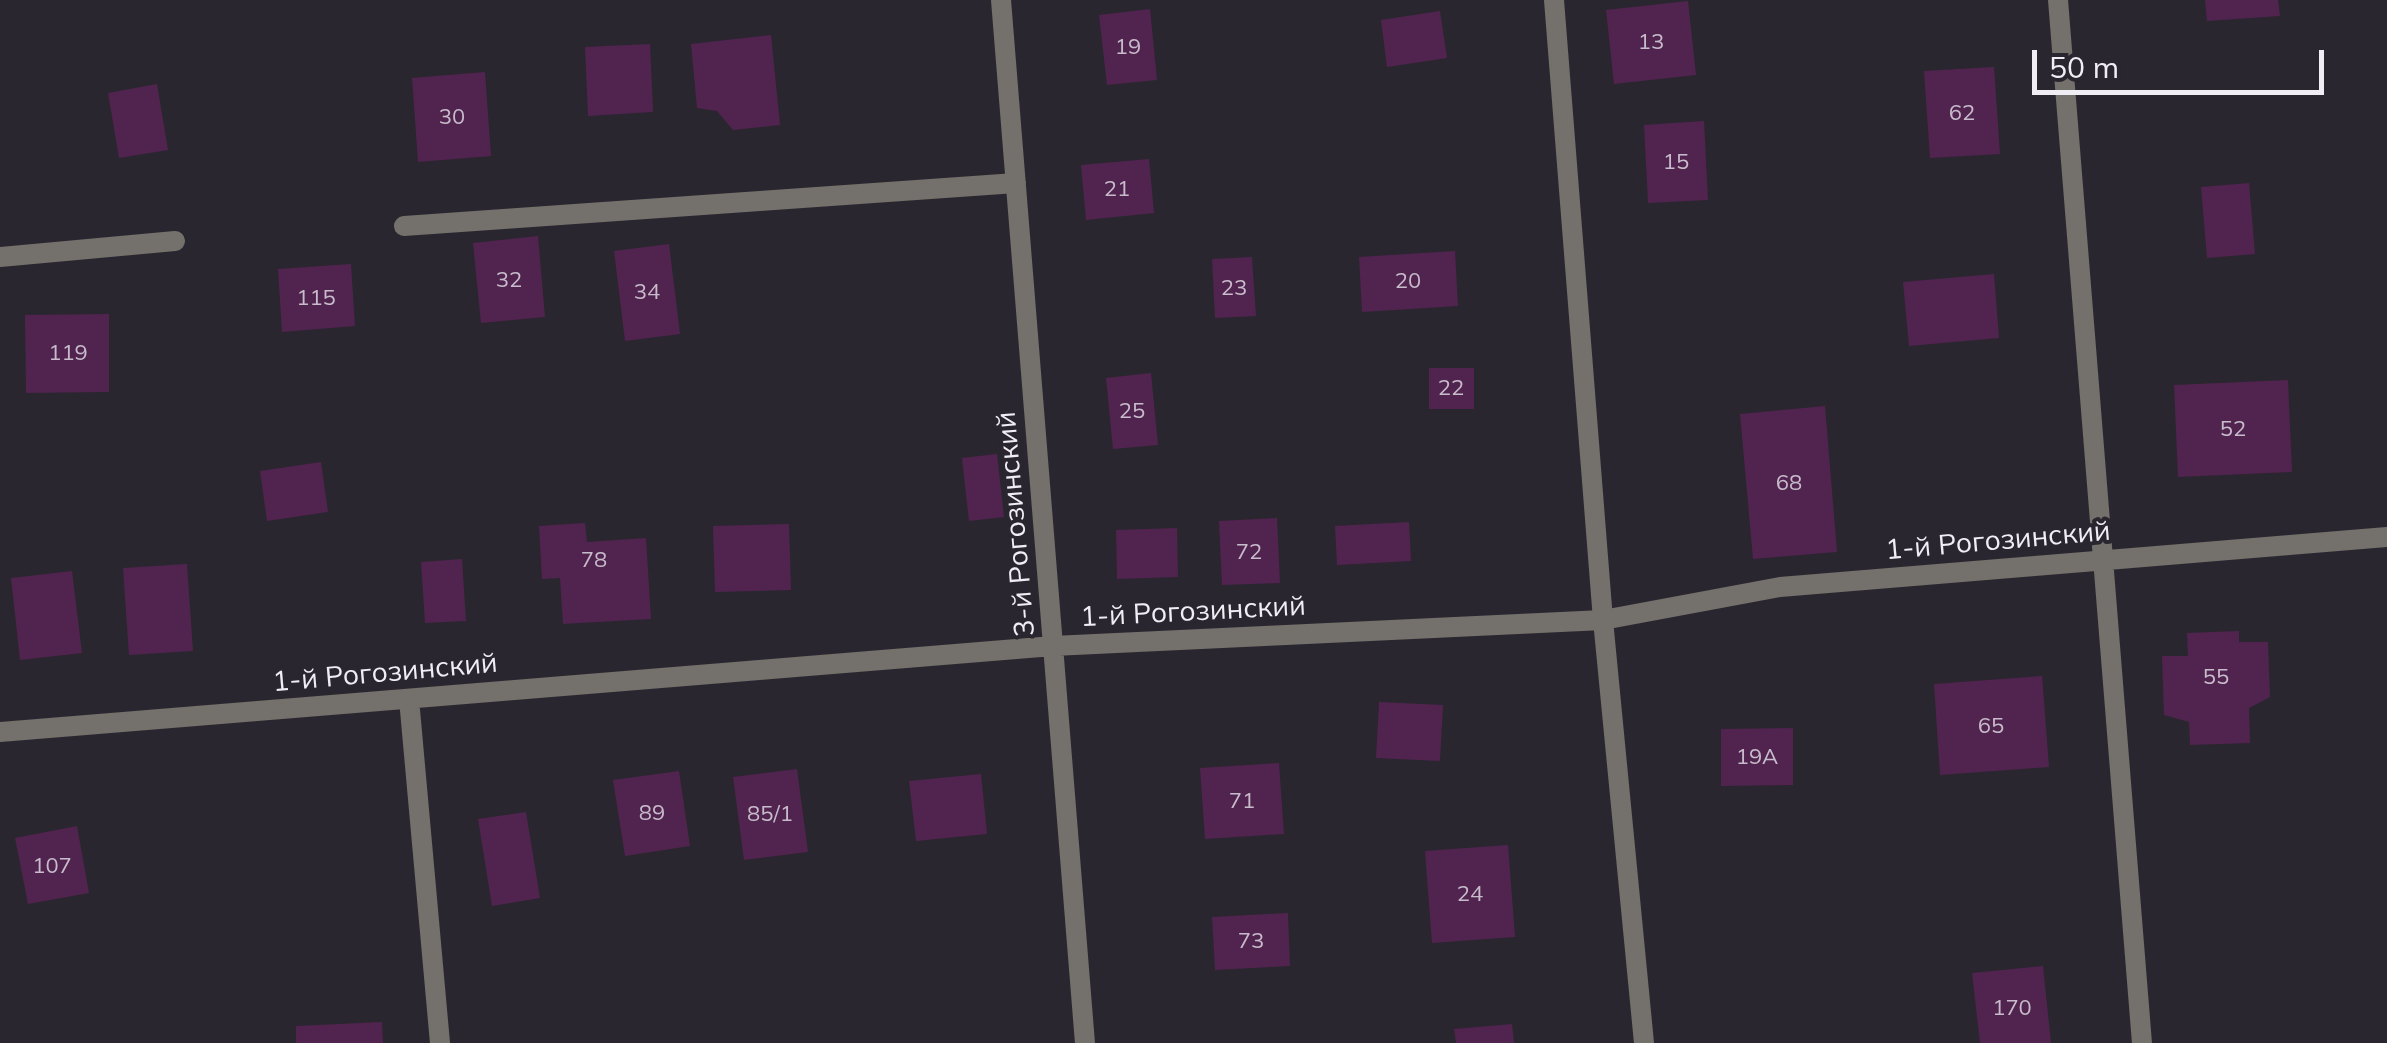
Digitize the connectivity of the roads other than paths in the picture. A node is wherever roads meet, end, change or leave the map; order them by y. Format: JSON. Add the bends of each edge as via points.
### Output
{"nodes":[{"id":1,"x":1001,"y":0,"type":"edge"},
{"id":2,"x":1554,"y":0,"type":"edge"},
{"id":3,"x":2058,"y":0,"type":"edge"},
{"id":4,"x":1016,"y":183,"type":"junction"},
{"id":5,"x":404,"y":226,"type":"dead end"},
{"id":6,"x":175,"y":241,"type":"dead end"},
{"id":7,"x":0,"y":256,"type":"edge"},
{"id":8,"x":2387,"y":536,"type":"edge"},
{"id":9,"x":2103,"y":560,"type":"junction"},
{"id":10,"x":1603,"y":620,"type":"junction"},
{"id":11,"x":1053,"y":646,"type":"junction"},
{"id":12,"x":409,"y":698,"type":"junction"},
{"id":13,"x":0,"y":732,"type":"edge"},
{"id":14,"x":440,"y":1043,"type":"edge"},
{"id":15,"x":1085,"y":1043,"type":"edge"},
{"id":16,"x":1644,"y":1043,"type":"edge"},
{"id":17,"x":2142,"y":1043,"type":"edge"}],
"edges":[{"from":1,"to":4,"type":"lane","name":"3-й Рогозинский"},
{"from":2,"to":10,"type":"lane"},
{"from":3,"to":9,"type":"lane"},
{"from":4,"to":5,"type":"lane"},
{"from":4,"to":11,"type":"lane","name":"3-й Рогозинский"},
{"from":6,"to":7,"type":"lane"},
{"from":8,"to":9,"type":"lane","name":"1-й Рогозинский"},
{"from":9,"to":10,"type":"lane","name":"1-й Рогозинский","via":[[1780,587]]},
{"from":9,"to":17,"type":"lane"},
{"from":10,"to":11,"type":"lane","name":"1-й Рогозинский"},
{"from":10,"to":16,"type":"lane"},
{"from":11,"to":12,"type":"lane","name":"1-й Рогозинский"},
{"from":11,"to":15,"type":"lane","name":"3-й Рогозинский"},
{"from":12,"to":13,"type":"lane","name":"1-й Рогозинский"},
{"from":12,"to":14,"type":"lane"}]}
